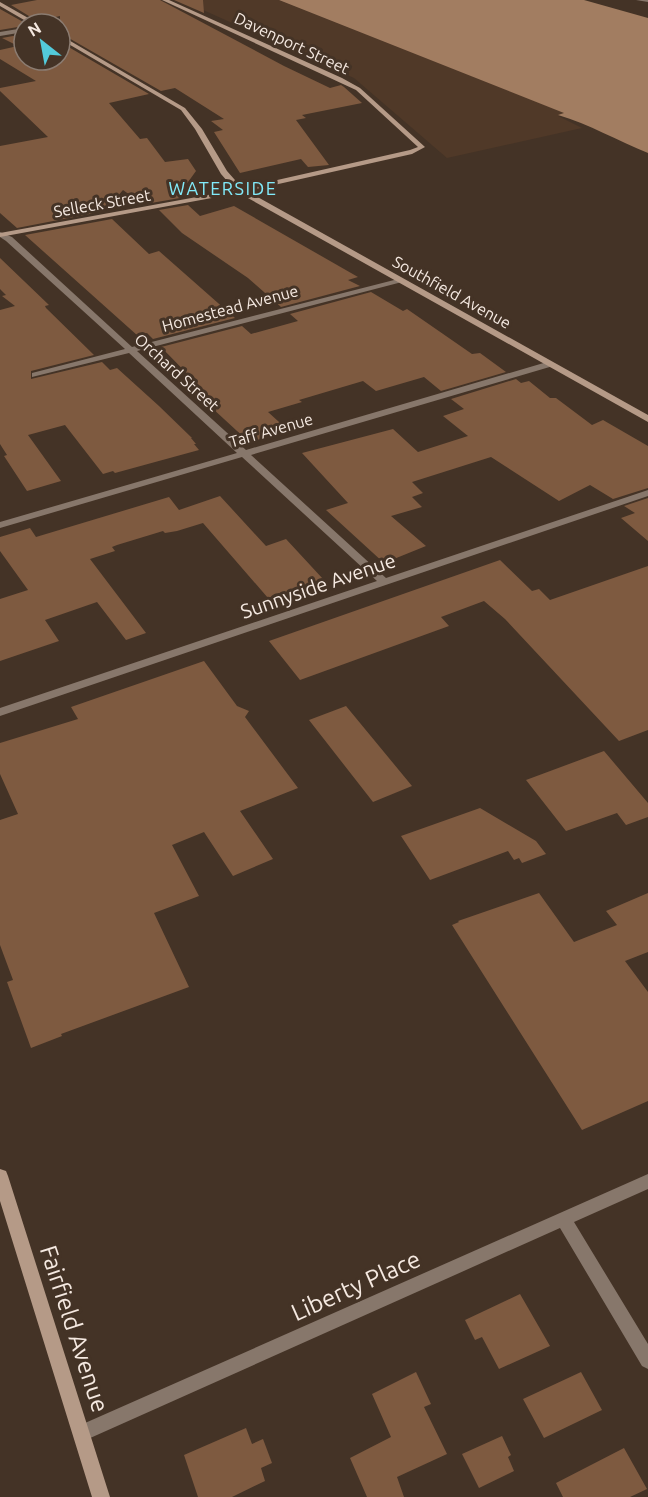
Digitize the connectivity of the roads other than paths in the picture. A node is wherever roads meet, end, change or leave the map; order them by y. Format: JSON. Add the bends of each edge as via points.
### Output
{"nodes":[{"id":1,"x":165,"y":0,"type":"edge"},
{"id":2,"x":639,"y":0,"type":"edge"},
{"id":3,"x":648,"y":0,"type":"edge"},
{"id":4,"x":0,"y":4,"type":"edge"},
{"id":5,"x":14,"y":12,"type":"edge"},
{"id":6,"x":72,"y":45,"type":"edge"},
{"id":7,"x":419,"y":150,"type":"joint"},
{"id":8,"x":241,"y":191,"type":"junction"},
{"id":9,"x":0,"y":234,"type":"edge"},
{"id":10,"x":399,"y":280,"type":"junction"},
{"id":11,"x":130,"y":350,"type":"junction"},
{"id":12,"x":550,"y":364,"type":"junction"},
{"id":13,"x":34,"y":375,"type":"dead end"},
{"id":14,"x":648,"y":419,"type":"edge"},
{"id":15,"x":244,"y":454,"type":"junction"},
{"id":16,"x":648,"y":493,"type":"edge"},
{"id":17,"x":0,"y":525,"type":"edge"},
{"id":18,"x":386,"y":583,"type":"junction"},
{"id":19,"x":0,"y":712,"type":"edge"},
{"id":20,"x":0,"y":1176,"type":"edge"},
{"id":21,"x":648,"y":1181,"type":"edge"},
{"id":22,"x":564,"y":1220,"type":"junction"},
{"id":23,"x":648,"y":1360,"type":"edge"},
{"id":24,"x":82,"y":1434,"type":"junction"},
{"id":25,"x":101,"y":1497,"type":"edge"}],
"edges":[{"from":1,"to":7,"type":"main road","name":"Davenport Street","via":[[358,89],[420,144]]},
{"from":2,"to":3,"type":"street"},
{"from":4,"to":5,"type":"main road"},
{"from":6,"to":8,"type":"main road","via":[[179,106],[231,183]]},
{"from":7,"to":8,"type":"main road","name":"Selleck Street"},
{"from":8,"to":9,"type":"main road","name":"Selleck Street"},
{"from":8,"to":10,"type":"main road","name":"Southfield Avenue"},
{"from":9,"to":11,"type":"street","name":"Orchard Street"},
{"from":10,"to":11,"type":"street","name":"Homestead Avenue"},
{"from":10,"to":12,"type":"main road","name":"Southfield Avenue"},
{"from":11,"to":13,"type":"street","name":"Homestead Avenue"},
{"from":11,"to":15,"type":"street","name":"Orchard Street"},
{"from":12,"to":14,"type":"main road","name":"Southfield Avenue"},
{"from":12,"to":15,"type":"street","name":"Taff Avenue"},
{"from":15,"to":17,"type":"street","name":"Taff Avenue"},
{"from":15,"to":18,"type":"street","name":"Orchard Street"},
{"from":16,"to":18,"type":"street","name":"Sunnyside Avenue"},
{"from":18,"to":19,"type":"street","name":"Sunnyside Avenue"},
{"from":20,"to":24,"type":"main road","name":"Fairfield Avenue"},
{"from":21,"to":22,"type":"street","name":"Liberty Place"},
{"from":22,"to":23,"type":"street"},
{"from":22,"to":24,"type":"street","name":"Liberty Place"},
{"from":24,"to":25,"type":"main road","name":"Fairfield Avenue"}]}
